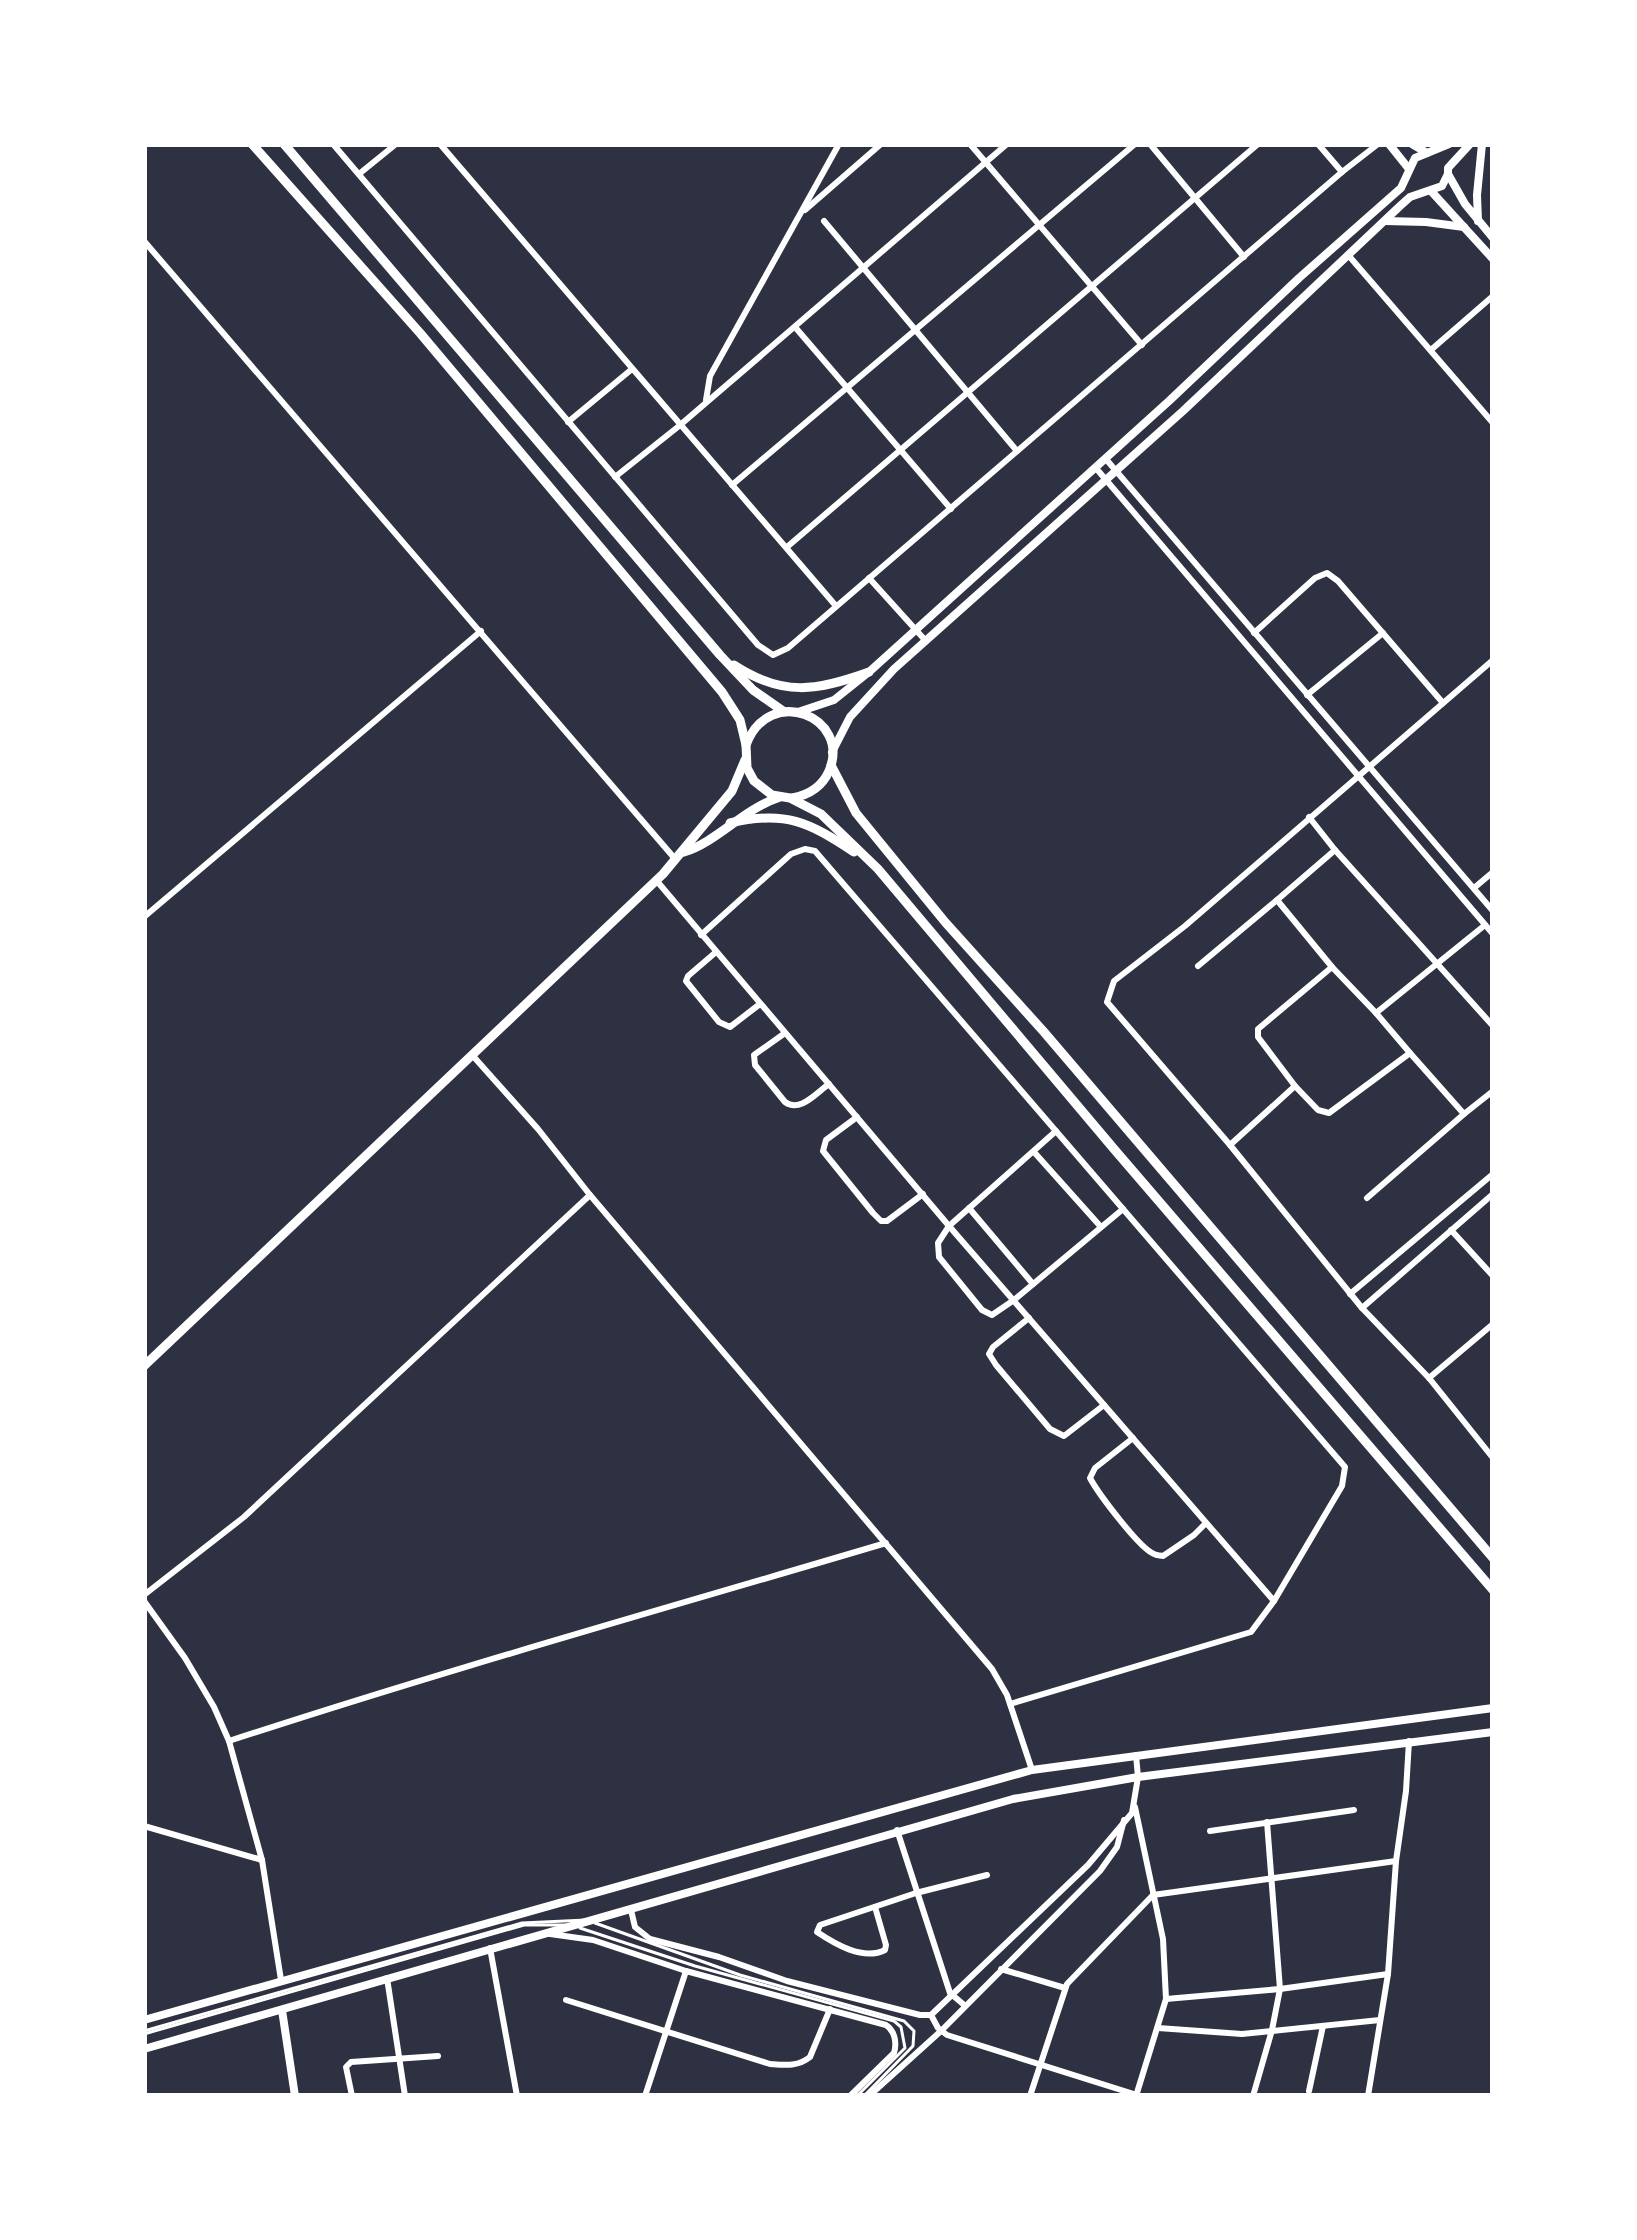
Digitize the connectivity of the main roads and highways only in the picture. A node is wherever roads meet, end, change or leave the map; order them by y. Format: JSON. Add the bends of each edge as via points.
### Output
{"nodes":[{"id":1,"x":252,"y":144,"type":"edge"},
{"id":2,"x":284,"y":144,"type":"edge"},
{"id":3,"x":720,"y":655,"type":"junction"},
{"id":4,"x":869,"y":672,"type":"road end"},
{"id":5,"x":783,"y":711,"type":"junction"},
{"id":6,"x":746,"y":745,"type":"junction"},
{"id":7,"x":745,"y":760,"type":"junction"},
{"id":8,"x":831,"y":765,"type":"junction"},
{"id":9,"x":785,"y":798,"type":"junction"},
{"id":10,"x":730,"y":823,"type":"junction"},
{"id":11,"x":680,"y":856,"type":"junction"},
{"id":12,"x":878,"y":869,"type":"junction"},
{"id":13,"x":144,"y":1366,"type":"edge"},
{"id":14,"x":1493,"y":1558,"type":"edge"},
{"id":15,"x":1493,"y":1590,"type":"edge"}],
"edges":[{"from":1,"to":6,"type":"main road","via":[[722,692]]},
{"from":2,"to":3,"type":"main road"},
{"from":3,"to":4,"type":"main road","via":[[788,688]]},
{"from":3,"to":5,"type":"main road"},
{"from":5,"to":6,"type":"main road","via":[[758,723]]},
{"from":5,"to":8,"type":"main road","via":[[822,726]]},
{"from":6,"to":7,"type":"main road"},
{"from":7,"to":9,"type":"main road","via":[[754,782]]},
{"from":7,"to":11,"type":"main road","via":[[732,791]]},
{"from":8,"to":9,"type":"main road","via":[[812,792]]},
{"from":8,"to":14,"type":"main road","via":[[856,813],[945,922]]},
{"from":9,"to":10,"type":"main road"},
{"from":9,"to":12,"type":"main road","via":[[821,814]]},
{"from":10,"to":11,"type":"main road"},
{"from":10,"to":12,"type":"main road","via":[[792,818]]},
{"from":11,"to":13,"type":"main road"},
{"from":12,"to":15,"type":"main road"}]}
